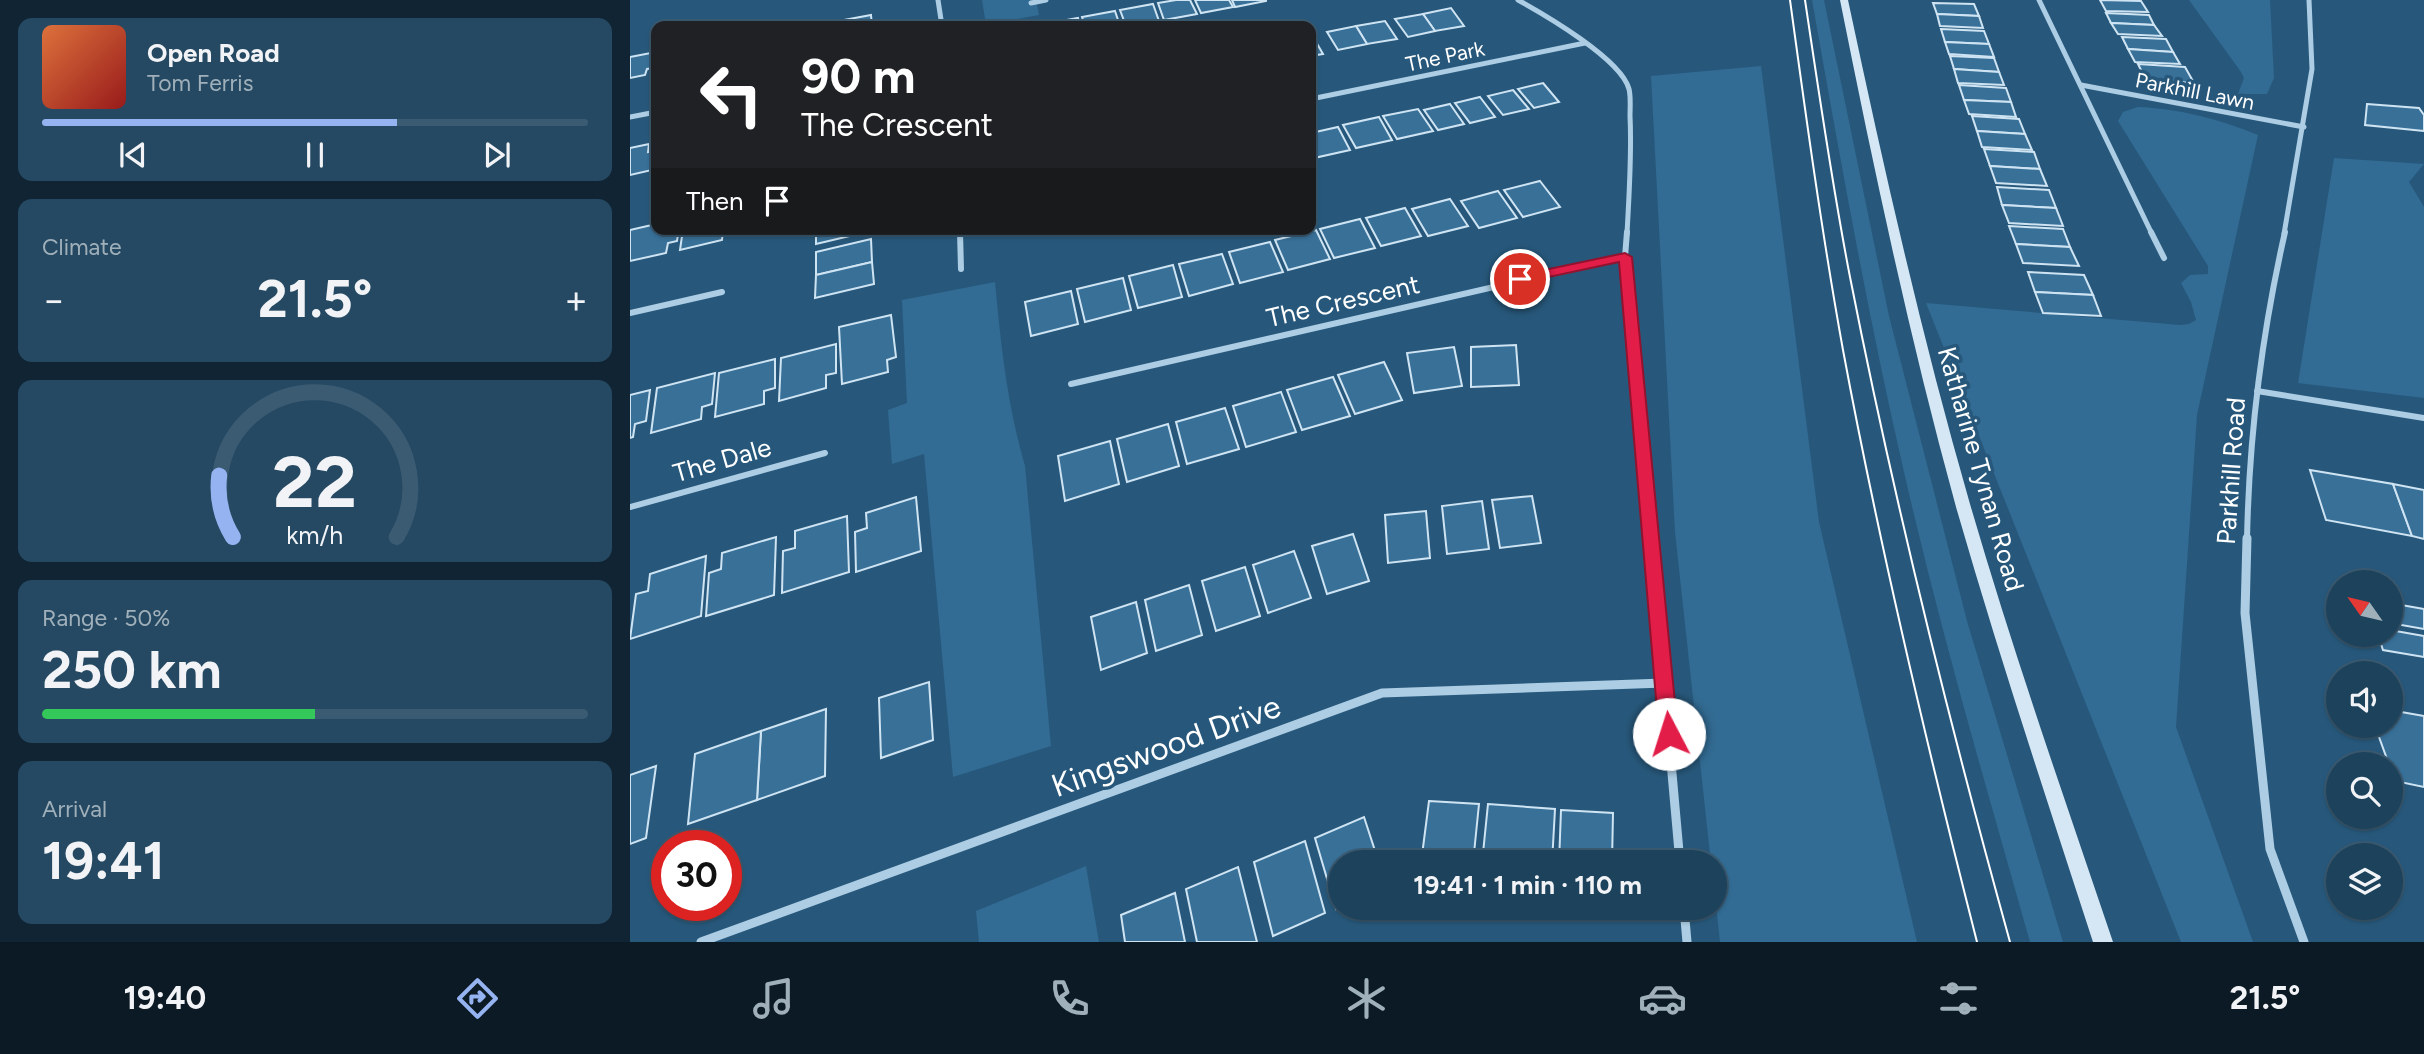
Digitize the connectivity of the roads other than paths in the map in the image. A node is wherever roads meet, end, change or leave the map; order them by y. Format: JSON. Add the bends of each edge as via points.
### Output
{"nodes":[{"id":1,"x":938,"y":0,"type":"edge"},
{"id":2,"x":1046,"y":0,"type":"edge"},
{"id":3,"x":1518,"y":0,"type":"edge"},
{"id":4,"x":1844,"y":0,"type":"edge"},
{"id":5,"x":2039,"y":0,"type":"edge"},
{"id":6,"x":2309,"y":0,"type":"edge"},
{"id":7,"x":1031,"y":2,"type":"dead end"},
{"id":8,"x":941,"y":21,"type":"edge"},
{"id":9,"x":1585,"y":43,"type":"junction"},
{"id":10,"x":2081,"y":85,"type":"junction"},
{"id":11,"x":1316,"y":98,"type":"edge"},
{"id":12,"x":651,"y":113,"type":"edge"},
{"id":13,"x":630,"y":117,"type":"edge"},
{"id":14,"x":2304,"y":127,"type":"junction"},
{"id":15,"x":960,"y":235,"type":"edge"},
{"id":16,"x":1625,"y":257,"type":"junction"},
{"id":17,"x":2164,"y":258,"type":"dead end"},
{"id":18,"x":961,"y":269,"type":"dead end"},
{"id":19,"x":722,"y":292,"type":"dead end"},
{"id":20,"x":630,"y":313,"type":"edge"},
{"id":21,"x":1071,"y":384,"type":"dead end"},
{"id":22,"x":2257,"y":391,"type":"junction"},
{"id":23,"x":2424,"y":418,"type":"edge"},
{"id":24,"x":825,"y":453,"type":"dead end"},
{"id":25,"x":630,"y":507,"type":"edge"},
{"id":26,"x":1664,"y":683,"type":"junction"},
{"id":27,"x":1679,"y":850,"type":"edge"},
{"id":28,"x":1685,"y":920,"type":"edge"},
{"id":29,"x":701,"y":942,"type":"edge"},
{"id":30,"x":1687,"y":942,"type":"edge"},
{"id":31,"x":2103,"y":942,"type":"edge"},
{"id":32,"x":2304,"y":942,"type":"edge"}],
"edges":[{"from":1,"to":8,"type":"street"},
{"from":2,"to":7,"type":"street"},
{"from":3,"to":9,"type":"street"},
{"from":4,"to":31,"type":"main road","name":"Katharine Tynan Road","via":[[1946,445],[2008,654]]},
{"from":5,"to":10,"type":"street"},
{"from":6,"to":14,"type":"street","name":"Parkhill Road","via":[[2312,69]]},
{"from":9,"to":11,"type":"street","name":"The Park"},
{"from":9,"to":16,"type":"street","via":[[1615,68],[1629,88],[1632,149]]},
{"from":10,"to":14,"type":"street","name":"Parkhill Lawn"},
{"from":10,"to":17,"type":"street"},
{"from":12,"to":13,"type":"street"},
{"from":14,"to":22,"type":"street","name":"Parkhill Road"},
{"from":15,"to":18,"type":"street"},
{"from":16,"to":21,"type":"street","name":"The Crescent"},
{"from":16,"to":26,"type":"street"},
{"from":19,"to":20,"type":"street"},
{"from":22,"to":23,"type":"street"},
{"from":22,"to":32,"type":"street","name":"Parkhill Road","via":[[2245,613],[2270,849]]},
{"from":24,"to":25,"type":"street","name":"The Dale"},
{"from":26,"to":27,"type":"street"},
{"from":26,"to":29,"type":"street","name":"Kingswood Drive","via":[[1382,693]]},
{"from":28,"to":30,"type":"street"}]}
